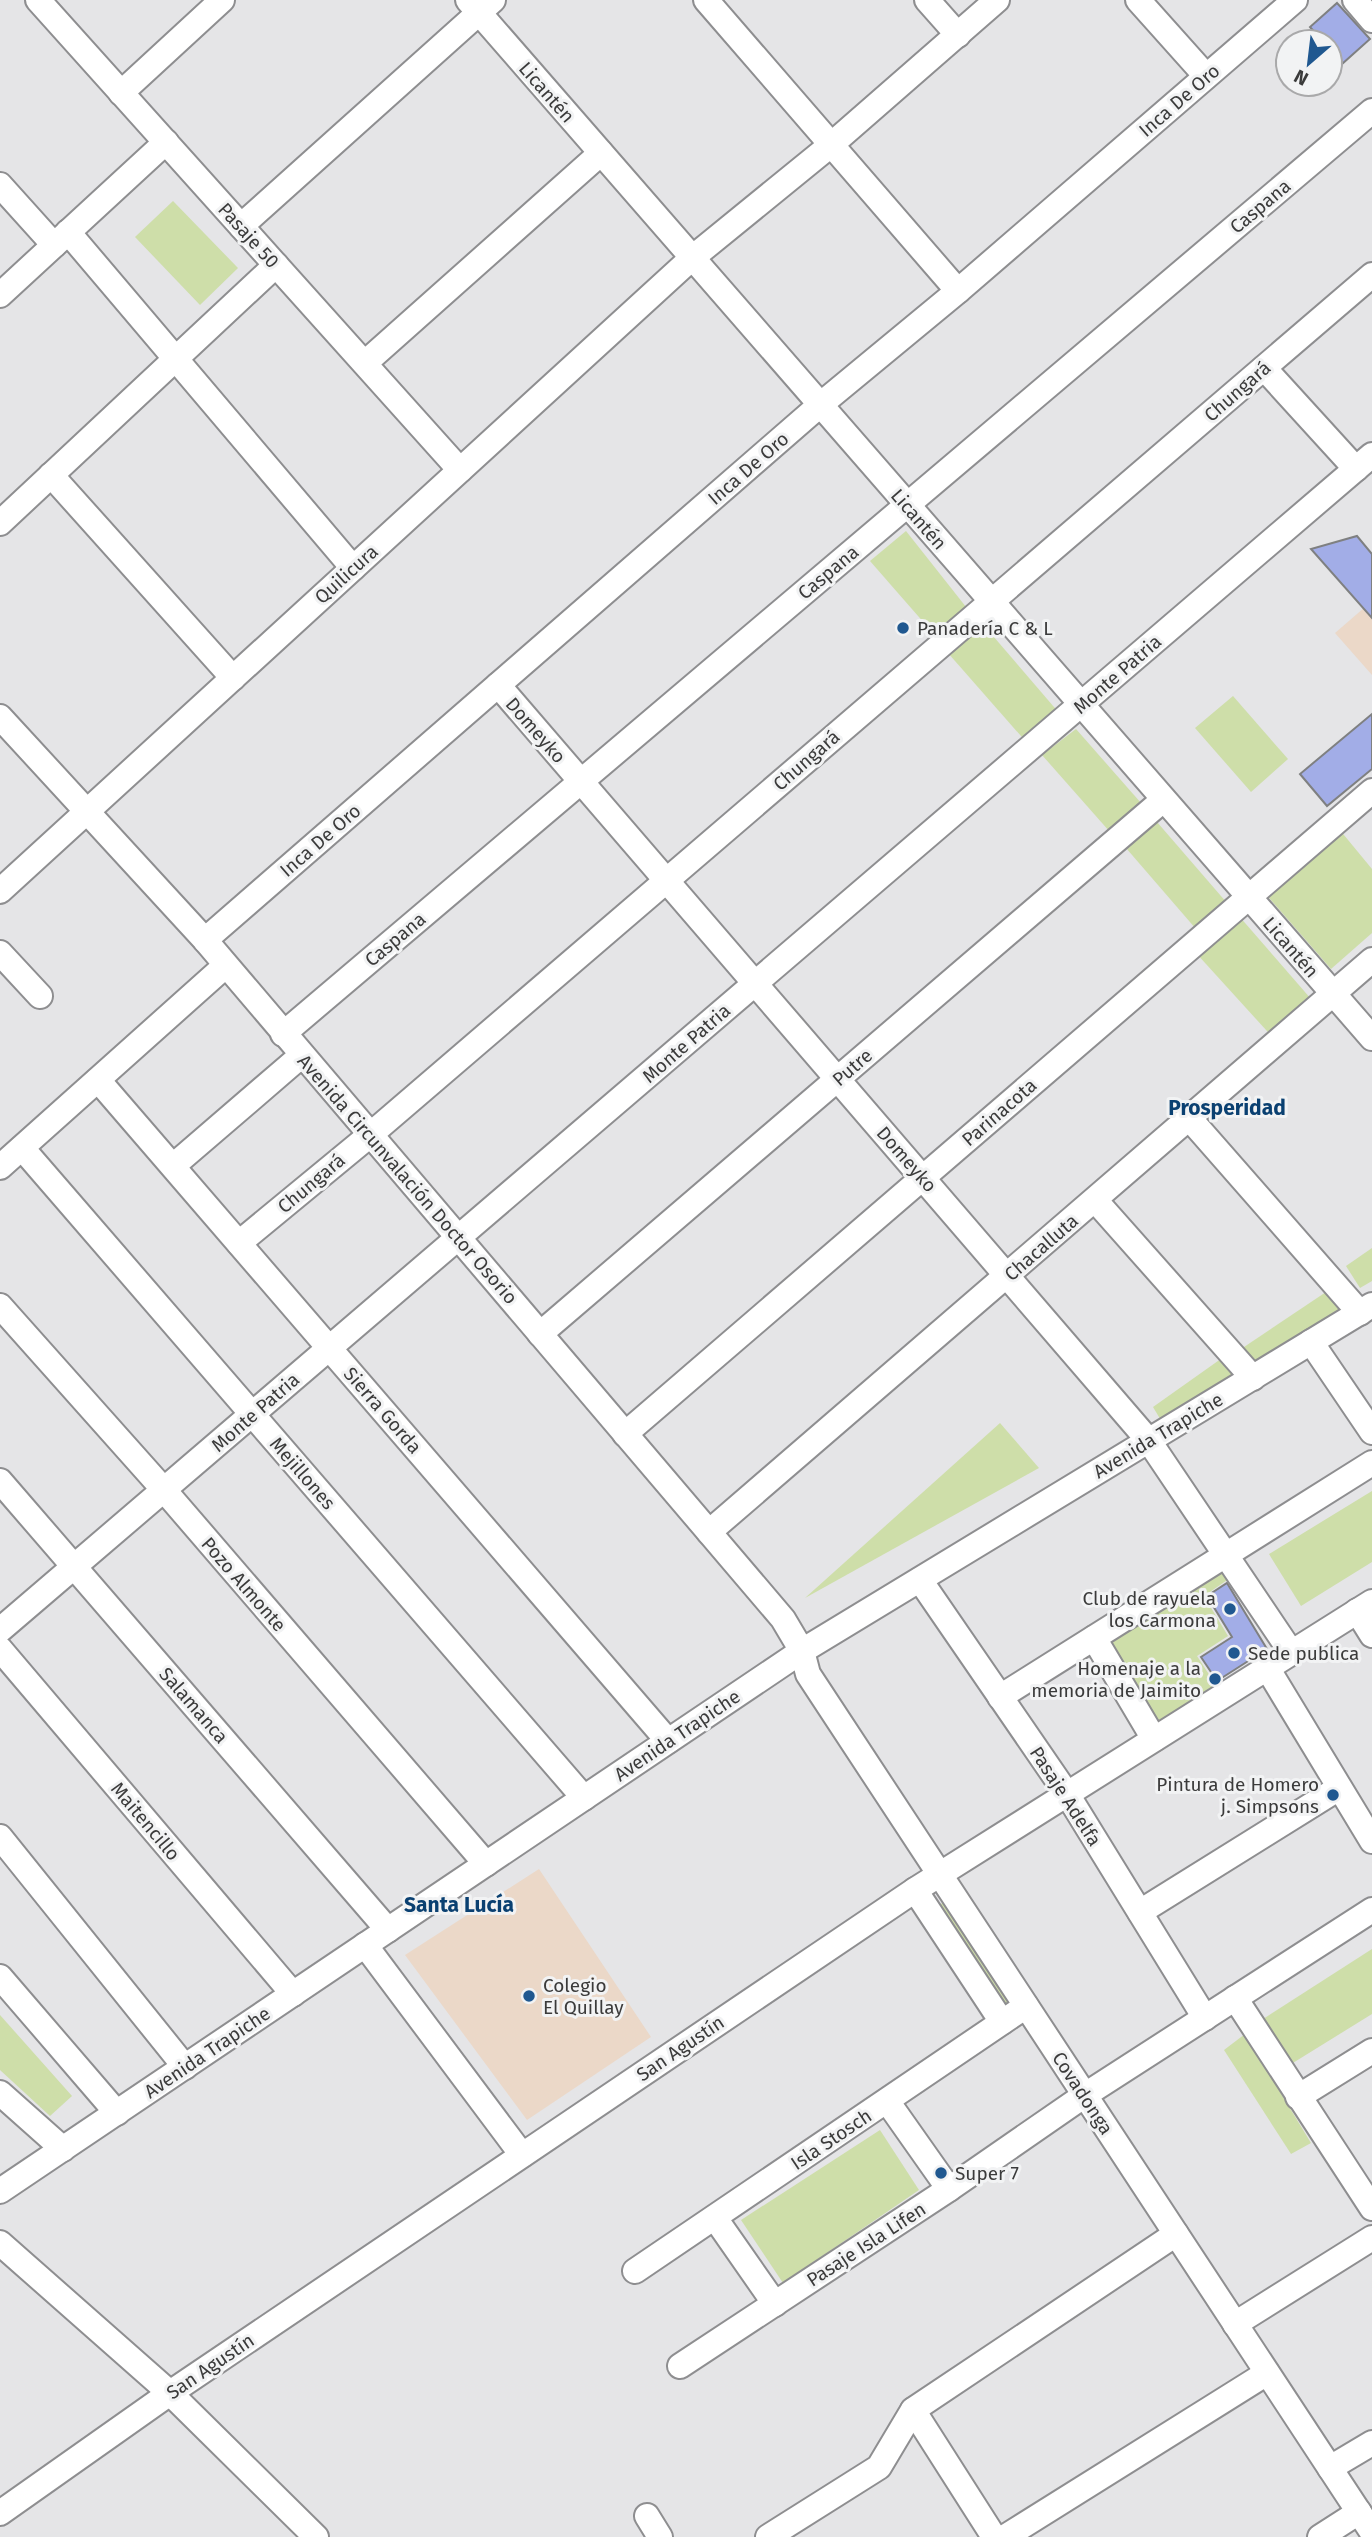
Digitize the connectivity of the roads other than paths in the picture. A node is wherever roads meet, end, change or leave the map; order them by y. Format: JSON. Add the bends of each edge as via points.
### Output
{"nodes":[{"id":1,"x":38,"y":0,"type":"edge"},
{"id":2,"x":222,"y":0,"type":"edge"},
{"id":3,"x":706,"y":0,"type":"edge"},
{"id":4,"x":927,"y":0,"type":"edge"},
{"id":5,"x":997,"y":0,"type":"edge"},
{"id":6,"x":1138,"y":0,"type":"edge"},
{"id":7,"x":1295,"y":0,"type":"edge"},
{"id":8,"x":1355,"y":0,"type":"edge"},
{"id":9,"x":480,"y":4,"type":"edge"},
{"id":10,"x":1372,"y":20,"type":"edge"},
{"id":11,"x":958,"y":34,"type":"junction"},
{"id":12,"x":1206,"y":76,"type":"junction"},
{"id":13,"x":121,"y":93,"type":"junction"},
{"id":14,"x":1372,"y":111,"type":"edge"},
{"id":15,"x":166,"y":142,"type":"junction"},
{"id":16,"x":832,"y":144,"type":"junction"},
{"id":17,"x":601,"y":153,"type":"junction"},
{"id":18,"x":0,"y":185,"type":"edge"},
{"id":19,"x":241,"y":226,"type":"junction"},
{"id":20,"x":61,"y":239,"type":"junction"},
{"id":21,"x":692,"y":258,"type":"junction"},
{"id":22,"x":276,"y":265,"type":"junction"},
{"id":23,"x":1372,"y":275,"type":"edge"},
{"id":24,"x":958,"y":290,"type":"junction"},
{"id":25,"x":0,"y":295,"type":"edge"},
{"id":26,"x":175,"y":359,"type":"junction"},
{"id":27,"x":365,"y":363,"type":"junction"},
{"id":28,"x":1264,"y":368,"type":"junction"},
{"id":29,"x":820,"y":405,"type":"junction"},
{"id":30,"x":1364,"y":462,"type":"edge"},
{"id":31,"x":460,"y":470,"type":"junction"},
{"id":32,"x":51,"y":475,"type":"junction"},
{"id":33,"x":907,"y":505,"type":"junction"},
{"id":34,"x":0,"y":523,"type":"edge"},
{"id":35,"x":353,"y":568,"type":"junction"},
{"id":36,"x":991,"y":602,"type":"junction"},
{"id":37,"x":233,"y":678,"type":"junction"},
{"id":38,"x":498,"y":685,"type":"junction"},
{"id":39,"x":1081,"y":705,"type":"junction"},
{"id":40,"x":0,"y":717,"type":"edge"},
{"id":41,"x":581,"y":781,"type":"junction"},
{"id":42,"x":1372,"y":791,"type":"edge"},
{"id":43,"x":1163,"y":800,"type":"junction"},
{"id":44,"x":87,"y":811,"type":"junction"},
{"id":45,"x":666,"y":881,"type":"junction"},
{"id":46,"x":0,"y":891,"type":"edge"},
{"id":47,"x":1248,"y":898,"type":"junction"},
{"id":48,"x":205,"y":940,"type":"junction"},
{"id":49,"x":0,"y":953,"type":"edge"},
{"id":50,"x":1372,"y":960,"type":"edge"},
{"id":51,"x":225,"y":966,"type":"junction"},
{"id":52,"x":755,"y":984,"type":"junction"},
{"id":53,"x":1332,"y":994,"type":"junction"},
{"id":54,"x":40,"y":996,"type":"dead end"},
{"id":55,"x":283,"y":1034,"type":"junction"},
{"id":56,"x":1372,"y":1038,"type":"edge"},
{"id":57,"x":302,"y":1055,"type":"junction"},
{"id":58,"x":838,"y":1079,"type":"junction"},
{"id":59,"x":98,"y":1080,"type":"junction"},
{"id":60,"x":1190,"y":1119,"type":"junction"},
{"id":61,"x":370,"y":1135,"type":"junction"},
{"id":62,"x":22,"y":1148,"type":"junction"},
{"id":63,"x":173,"y":1166,"type":"junction"},
{"id":64,"x":0,"y":1167,"type":"edge"},
{"id":65,"x":922,"y":1178,"type":"junction"},
{"id":66,"x":1095,"y":1200,"type":"junction"},
{"id":67,"x":458,"y":1238,"type":"junction"},
{"id":68,"x":239,"y":1243,"type":"junction"},
{"id":69,"x":1007,"y":1276,"type":"junction"},
{"id":70,"x":0,"y":1306,"type":"edge"},
{"id":71,"x":1366,"y":1309,"type":"edge"},
{"id":72,"x":540,"y":1334,"type":"junction"},
{"id":73,"x":1311,"y":1342,"type":"junction"},
{"id":74,"x":330,"y":1348,"type":"junction"},
{"id":75,"x":1253,"y":1378,"type":"junction"},
{"id":76,"x":253,"y":1414,"type":"junction"},
{"id":77,"x":1372,"y":1432,"type":"edge"},
{"id":78,"x":625,"y":1433,"type":"junction"},
{"id":79,"x":1149,"y":1441,"type":"junction"},
{"id":80,"x":1372,"y":1463,"type":"edge"},
{"id":81,"x":0,"y":1481,"type":"edge"},
{"id":82,"x":164,"y":1490,"type":"junction"},
{"id":83,"x":709,"y":1532,"type":"junction"},
{"id":84,"x":1225,"y":1554,"type":"junction"},
{"id":85,"x":75,"y":1567,"type":"junction"},
{"id":86,"x":920,"y":1580,"type":"junction"},
{"id":87,"x":1364,"y":1606,"type":"edge"},
{"id":88,"x":0,"y":1630,"type":"edge"},
{"id":89,"x":1372,"y":1635,"type":"edge"},
{"id":90,"x":1094,"y":1638,"type":"junction"},
{"id":91,"x":0,"y":1648,"type":"edge"},
{"id":92,"x":802,"y":1651,"type":"junction"},
{"id":93,"x":1291,"y":1652,"type":"junction"},
{"id":94,"x":1266,"y":1666,"type":"junction"},
{"id":95,"x":1000,"y":1697,"type":"junction"},
{"id":96,"x":1154,"y":1739,"type":"junction"},
{"id":97,"x":668,"y":1741,"type":"junction"},
{"id":98,"x":1339,"y":1788,"type":"junction"},
{"id":99,"x":1067,"y":1794,"type":"junction"},
{"id":100,"x":584,"y":1798,"type":"junction"},
{"id":101,"x":0,"y":1837,"type":"edge"},
{"id":102,"x":1372,"y":1841,"type":"edge"},
{"id":103,"x":486,"y":1864,"type":"junction"},
{"id":104,"x":940,"y":1874,"type":"junction"},
{"id":105,"x":915,"y":1890,"type":"junction"},
{"id":106,"x":1372,"y":1911,"type":"edge"},
{"id":107,"x":1140,"y":1912,"type":"junction"},
{"id":108,"x":388,"y":1930,"type":"junction"},
{"id":109,"x":365,"y":1945,"type":"junction"},
{"id":110,"x":0,"y":1977,"type":"edge"},
{"id":111,"x":293,"y":1994,"type":"junction"},
{"id":112,"x":1235,"y":1998,"type":"junction"},
{"id":113,"x":1026,"y":2006,"type":"junction"},
{"id":114,"x":1205,"y":2018,"type":"junction"},
{"id":115,"x":1002,"y":2022,"type":"junction"},
{"id":116,"x":1372,"y":2050,"type":"edge"},
{"id":117,"x":185,"y":2067,"type":"junction"},
{"id":118,"x":0,"y":2094,"type":"edge"},
{"id":119,"x":1085,"y":2095,"type":"junction"},
{"id":120,"x":1298,"y":2096,"type":"junction"},
{"id":121,"x":887,"y":2101,"type":"junction"},
{"id":122,"x":117,"y":2113,"type":"junction"},
{"id":123,"x":62,"y":2149,"type":"junction"},
{"id":124,"x":522,"y":2155,"type":"junction"},
{"id":125,"x":948,"y":2189,"type":"junction"},
{"id":126,"x":0,"y":2191,"type":"edge"},
{"id":127,"x":1372,"y":2208,"type":"edge"},
{"id":128,"x":715,"y":2218,"type":"junction"},
{"id":129,"x":1176,"y":2234,"type":"junction"},
{"id":130,"x":1372,"y":2238,"type":"edge"},
{"id":131,"x":0,"y":2243,"type":"edge"},
{"id":132,"x":635,"y":2271,"type":"dead end"},
{"id":133,"x":775,"y":2304,"type":"junction"},
{"id":134,"x":1235,"y":2324,"type":"junction"},
{"id":135,"x":680,"y":2366,"type":"dead end"},
{"id":136,"x":1267,"y":2373,"type":"junction"},
{"id":137,"x":170,"y":2393,"type":"junction"},
{"id":138,"x":913,"y":2410,"type":"junction"},
{"id":139,"x":1372,"y":2443,"type":"edge"},
{"id":140,"x":1330,"y":2468,"type":"junction"},
{"id":141,"x":0,"y":2513,"type":"edge"},
{"id":142,"x":1365,"y":2522,"type":"edge"},
{"id":143,"x":988,"y":2534,"type":"edge"},
{"id":144,"x":316,"y":2537,"type":"edge"},
{"id":145,"x":768,"y":2537,"type":"edge"},
{"id":146,"x":1320,"y":2537,"type":"edge"}],
"edges":[{"from":1,"to":13,"type":"street","name":"Pasaje 50"},
{"from":2,"to":13,"type":"street"},
{"from":3,"to":16,"type":"street"},
{"from":4,"to":11,"type":"street"},
{"from":5,"to":11,"type":"street","name":"Quilicura"},
{"from":6,"to":12,"type":"street"},
{"from":7,"to":12,"type":"street","name":"Inca De Oro"},
{"from":8,"to":10,"type":"street"},
{"from":9,"to":17,"type":"street","name":"Licantén"},
{"from":9,"to":19,"type":"street"},
{"from":11,"to":16,"type":"street","name":"Quilicura"},
{"from":12,"to":24,"type":"street","name":"Inca De Oro"},
{"from":13,"to":15,"type":"street","name":"Pasaje 50"},
{"from":14,"to":33,"type":"street","name":"Caspana"},
{"from":15,"to":19,"type":"street","name":"Pasaje 50"},
{"from":15,"to":20,"type":"street"},
{"from":16,"to":21,"type":"street","name":"Quilicura"},
{"from":16,"to":24,"type":"street"},
{"from":17,"to":21,"type":"street","name":"Licantén"},
{"from":17,"to":27,"type":"street"},
{"from":18,"to":20,"type":"street"},
{"from":19,"to":22,"type":"street","name":"Pasaje 50"},
{"from":20,"to":25,"type":"street"},
{"from":20,"to":26,"type":"street"},
{"from":21,"to":29,"type":"street","name":"Licantén"},
{"from":21,"to":31,"type":"street","name":"Quilicura"},
{"from":22,"to":26,"type":"street"},
{"from":22,"to":27,"type":"street","name":"Pasaje 50"},
{"from":23,"to":28,"type":"street","name":"Chungará"},
{"from":24,"to":29,"type":"street","name":"Inca De Oro"},
{"from":26,"to":32,"type":"street"},
{"from":26,"to":35,"type":"street"},
{"from":27,"to":31,"type":"street","name":"Pasaje 50"},
{"from":28,"to":30,"type":"street"},
{"from":28,"to":36,"type":"street","name":"Chungará"},
{"from":29,"to":33,"type":"street","name":"Licantén"},
{"from":29,"to":38,"type":"street","name":"Inca De Oro"},
{"from":30,"to":39,"type":"street","name":"Monte Patria"},
{"from":31,"to":35,"type":"street","name":"Quilicura"},
{"from":32,"to":34,"type":"street"},
{"from":32,"to":37,"type":"street"},
{"from":33,"to":36,"type":"street","name":"Licantén"},
{"from":33,"to":41,"type":"street","name":"Caspana"},
{"from":35,"to":37,"type":"street","name":"Quilicura"},
{"from":36,"to":39,"type":"street","name":"Licantén"},
{"from":36,"to":45,"type":"street","name":"Chungará"},
{"from":37,"to":44,"type":"street","name":"Quilicura"},
{"from":38,"to":41,"type":"street","name":"Domeyko"},
{"from":38,"to":48,"type":"street","name":"Inca De Oro"},
{"from":39,"to":43,"type":"street","name":"Licantén"},
{"from":39,"to":52,"type":"street","name":"Monte Patria"},
{"from":40,"to":44,"type":"street","name":"Avenida Circunvalación Doctor Osorio"},
{"from":41,"to":45,"type":"street","name":"Domeyko"},
{"from":41,"to":55,"type":"street","name":"Caspana"},
{"from":42,"to":47,"type":"street","name":"Parinacota"},
{"from":43,"to":47,"type":"street","name":"Licantén"},
{"from":43,"to":58,"type":"street","name":"Putre"},
{"from":44,"to":46,"type":"street","name":"Quilicura"},
{"from":44,"to":48,"type":"street","name":"Avenida Circunvalación Doctor Osorio"},
{"from":45,"to":52,"type":"street","name":"Domeyko"},
{"from":45,"to":61,"type":"street","name":"Chungará"},
{"from":47,"to":53,"type":"street","name":"Licantén"},
{"from":47,"to":65,"type":"street","name":"Parinacota"},
{"from":48,"to":51,"type":"street","name":"Avenida Circunvalación Doctor Osorio"},
{"from":49,"to":54,"type":"street"},
{"from":50,"to":53,"type":"street","name":"Chacalluta"},
{"from":51,"to":55,"type":"street","name":"Avenida Circunvalación Doctor Osorio"},
{"from":51,"to":59,"type":"street"},
{"from":52,"to":58,"type":"street","name":"Domeyko"},
{"from":52,"to":67,"type":"street","name":"Monte Patria"},
{"from":53,"to":56,"type":"street","name":"Licantén"},
{"from":53,"to":60,"type":"street","name":"Chacalluta"},
{"from":55,"to":57,"type":"street","name":"Avenida Circunvalación Doctor Osorio"},
{"from":57,"to":61,"type":"street","name":"Avenida Circunvalación Doctor Osorio"},
{"from":57,"to":63,"type":"street"},
{"from":58,"to":65,"type":"street","name":"Domeyko"},
{"from":58,"to":72,"type":"street","name":"Putre"},
{"from":59,"to":62,"type":"street"},
{"from":59,"to":63,"type":"street","name":"Sierra Gorda"},
{"from":60,"to":66,"type":"street","name":"Chacalluta"},
{"from":60,"to":71,"type":"street"},
{"from":61,"to":67,"type":"street","name":"Avenida Circunvalación Doctor Osorio"},
{"from":61,"to":68,"type":"street","name":"Chungará"},
{"from":62,"to":64,"type":"street"},
{"from":62,"to":76,"type":"street","name":"Mejillones"},
{"from":63,"to":68,"type":"street","name":"Sierra Gorda"},
{"from":65,"to":69,"type":"street","name":"Domeyko"},
{"from":65,"to":78,"type":"street","name":"Parinacota"},
{"from":66,"to":69,"type":"street","name":"Chacalluta"},
{"from":66,"to":75,"type":"street"},
{"from":67,"to":72,"type":"street","name":"Avenida Circunvalación Doctor Osorio"},
{"from":67,"to":74,"type":"street","name":"Monte Patria"},
{"from":68,"to":74,"type":"street","name":"Sierra Gorda"},
{"from":69,"to":79,"type":"street","name":"Domeyko"},
{"from":69,"to":83,"type":"street","name":"Chacalluta"},
{"from":70,"to":82,"type":"street","name":"Pozo Almonte"},
{"from":71,"to":73,"type":"street","name":"Avenida Trapiche"},
{"from":72,"to":78,"type":"street","name":"Avenida Circunvalación Doctor Osorio"},
{"from":73,"to":75,"type":"street","name":"Avenida Trapiche"},
{"from":73,"to":77,"type":"street"},
{"from":74,"to":76,"type":"street","name":"Monte Patria"},
{"from":74,"to":97,"type":"street","name":"Sierra Gorda"},
{"from":75,"to":79,"type":"street","name":"Avenida Trapiche"},
{"from":76,"to":82,"type":"street","name":"Monte Patria"},
{"from":76,"to":100,"type":"street","name":"Mejillones"},
{"from":78,"to":83,"type":"street","name":"Avenida Circunvalación Doctor Osorio"},
{"from":79,"to":84,"type":"street","name":"Domeyko"},
{"from":79,"to":86,"type":"street","name":"Avenida Trapiche"},
{"from":80,"to":84,"type":"street"},
{"from":81,"to":85,"type":"street","name":"Salamanca"},
{"from":82,"to":85,"type":"street","name":"Monte Patria"},
{"from":82,"to":103,"type":"street","name":"Pozo Almonte"},
{"from":83,"to":92,"type":"street","name":"Avenida Circunvalación Doctor Osorio","via":[[783,1619]]},
{"from":84,"to":90,"type":"street"},
{"from":84,"to":93,"type":"street","name":"Domeyko"},
{"from":85,"to":88,"type":"street","name":"Monte Patria"},
{"from":85,"to":108,"type":"street","name":"Salamanca"},
{"from":86,"to":92,"type":"street","name":"Avenida Trapiche"},
{"from":86,"to":95,"type":"street","name":"Pasaje Adelfa"},
{"from":87,"to":89,"type":"street"},
{"from":87,"to":93,"type":"street","name":"San Agustín"},
{"from":90,"to":95,"type":"street"},
{"from":90,"to":96,"type":"street"},
{"from":91,"to":111,"type":"street","name":"Maitencillo"},
{"from":92,"to":97,"type":"street","name":"Avenida Trapiche"},
{"from":92,"to":104,"type":"street","name":"Covadonga","via":[[808,1674]]},
{"from":93,"to":94,"type":"street","name":"San Agustín"},
{"from":94,"to":96,"type":"street","name":"San Agustín"},
{"from":94,"to":98,"type":"street"},
{"from":95,"to":99,"type":"street","name":"Pasaje Adelfa"},
{"from":96,"to":99,"type":"street","name":"San Agustín"},
{"from":97,"to":100,"type":"street","name":"Avenida Trapiche"},
{"from":98,"to":102,"type":"street"},
{"from":98,"to":107,"type":"street"},
{"from":99,"to":104,"type":"street","name":"San Agustín"},
{"from":99,"to":107,"type":"street","name":"Pasaje Adelfa"},
{"from":100,"to":103,"type":"street","name":"Avenida Trapiche"},
{"from":101,"to":117,"type":"street"},
{"from":103,"to":108,"type":"street","name":"Avenida Trapiche"},
{"from":104,"to":105,"type":"street","name":"San Agustín"},
{"from":104,"to":113,"type":"street","name":"Covadonga"},
{"from":105,"to":115,"type":"street"},
{"from":105,"to":124,"type":"street","name":"San Agustín"},
{"from":106,"to":112,"type":"street","name":"Pasaje Isla Lifen"},
{"from":107,"to":114,"type":"street","name":"Pasaje Adelfa"},
{"from":108,"to":109,"type":"street","name":"Avenida Trapiche"},
{"from":109,"to":111,"type":"street","name":"Avenida Trapiche"},
{"from":109,"to":124,"type":"street"},
{"from":110,"to":122,"type":"street"},
{"from":111,"to":117,"type":"street","name":"Avenida Trapiche"},
{"from":112,"to":114,"type":"street","name":"Pasaje Isla Lifen"},
{"from":112,"to":120,"type":"street"},
{"from":113,"to":115,"type":"street","name":"Isla Stosch"},
{"from":113,"to":119,"type":"street","name":"Covadonga"},
{"from":114,"to":119,"type":"street","name":"Pasaje Isla Lifen"},
{"from":115,"to":121,"type":"street","name":"Isla Stosch"},
{"from":116,"to":120,"type":"street"},
{"from":117,"to":122,"type":"street","name":"Avenida Trapiche"},
{"from":118,"to":123,"type":"street"},
{"from":119,"to":125,"type":"street","name":"Pasaje Isla Lifen"},
{"from":119,"to":129,"type":"street","name":"Covadonga"},
{"from":120,"to":127,"type":"street"},
{"from":121,"to":125,"type":"street"},
{"from":121,"to":128,"type":"street","name":"Isla Stosch"},
{"from":122,"to":123,"type":"street","name":"Avenida Trapiche"},
{"from":123,"to":126,"type":"street","name":"Avenida Trapiche"},
{"from":124,"to":137,"type":"street","name":"San Agustín"},
{"from":125,"to":133,"type":"street","name":"Pasaje Isla Lifen"},
{"from":128,"to":132,"type":"street","name":"Isla Stosch"},
{"from":128,"to":133,"type":"street"},
{"from":129,"to":134,"type":"street","name":"Covadonga"},
{"from":129,"to":138,"type":"street"},
{"from":130,"to":134,"type":"street"},
{"from":131,"to":137,"type":"street"},
{"from":133,"to":135,"type":"street","name":"Pasaje Isla Lifen"},
{"from":134,"to":136,"type":"street","name":"Covadonga"},
{"from":136,"to":140,"type":"street","name":"Covadonga"},
{"from":136,"to":143,"type":"street"},
{"from":137,"to":141,"type":"street","name":"San Agustín"},
{"from":137,"to":144,"type":"street"},
{"from":138,"to":143,"type":"street"},
{"from":138,"to":145,"type":"street","via":[[879,2468]]},
{"from":139,"to":140,"type":"street"},
{"from":140,"to":142,"type":"street","name":"Covadonga"},
{"from":142,"to":146,"type":"street"}]}
